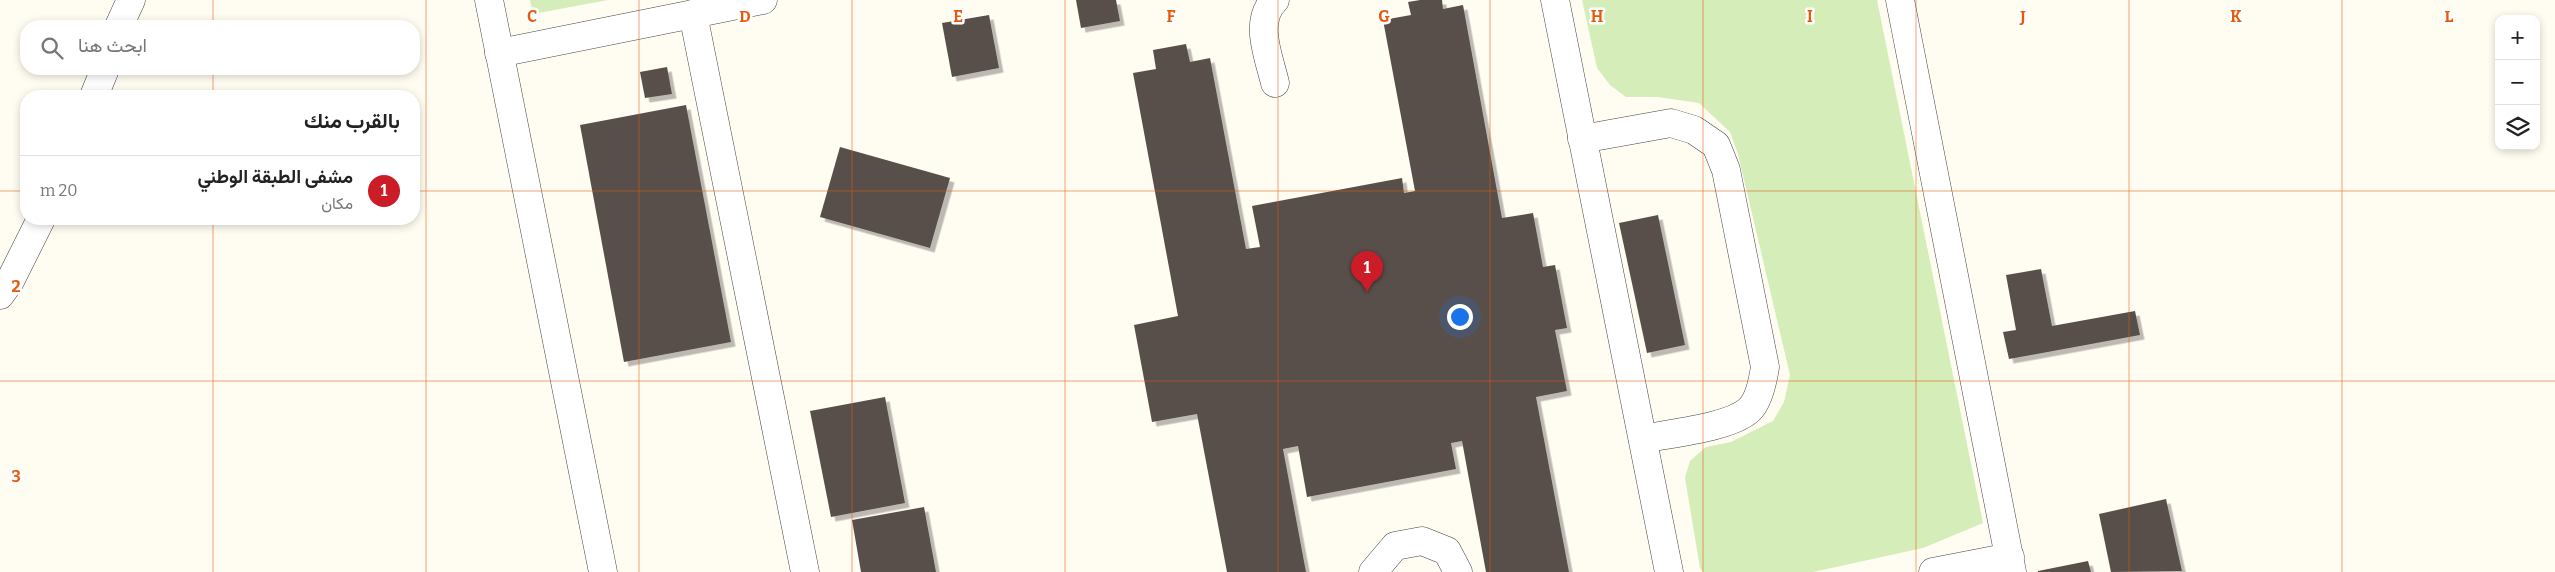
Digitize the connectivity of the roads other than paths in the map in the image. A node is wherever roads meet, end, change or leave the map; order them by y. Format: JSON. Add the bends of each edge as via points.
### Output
{"nodes":[{"id":1,"x":131,"y":0,"type":"edge"},
{"id":2,"x":489,"y":0,"type":"edge"},
{"id":3,"x":763,"y":0,"type":"edge"},
{"id":4,"x":1275,"y":0,"type":"edge"},
{"id":5,"x":1555,"y":0,"type":"edge"},
{"id":6,"x":1900,"y":0,"type":"edge"},
{"id":7,"x":693,"y":14,"type":"junction"},
{"id":8,"x":122,"y":20,"type":"edge"},
{"id":9,"x":499,"y":53,"type":"junction"},
{"id":10,"x":103,"y":75,"type":"edge"},
{"id":11,"x":1275,"y":83,"type":"dead end"},
{"id":12,"x":96,"y":90,"type":"edge"},
{"id":13,"x":1582,"y":139,"type":"junction"},
{"id":14,"x":38,"y":225,"type":"edge"},
{"id":15,"x":0,"y":295,"type":"edge"},
{"id":16,"x":1642,"y":439,"type":"junction"},
{"id":17,"x":2011,"y":564,"type":"edge"},
{"id":18,"x":603,"y":572,"type":"edge"},
{"id":19,"x":806,"y":572,"type":"edge"},
{"id":20,"x":1373,"y":572,"type":"edge"},
{"id":21,"x":1458,"y":572,"type":"edge"},
{"id":22,"x":1669,"y":572,"type":"edge"},
{"id":23,"x":1934,"y":572,"type":"edge"}],
"edges":[{"from":1,"to":8,"type":"street"},
{"from":2,"to":9,"type":"street"},
{"from":3,"to":7,"type":"street"},
{"from":4,"to":11,"type":"street","via":[[1266,8],[1263,26]]},
{"from":5,"to":13,"type":"street"},
{"from":6,"to":17,"type":"street"},
{"from":7,"to":9,"type":"street"},
{"from":7,"to":19,"type":"street"},
{"from":9,"to":18,"type":"street"},
{"from":10,"to":12,"type":"street"},
{"from":13,"to":16,"type":"street"},
{"from":13,"to":16,"type":"street","via":[[1671,123],[1694,130],[1716,145],[1726,170],[1765,368],[1763,382],[1750,409],[1730,422]]},
{"from":14,"to":15,"type":"street"},
{"from":16,"to":22,"type":"street"},
{"from":17,"to":23,"type":"street"},
{"from":20,"to":21,"type":"street","via":[[1395,546],[1422,541],[1447,551]]}]}
